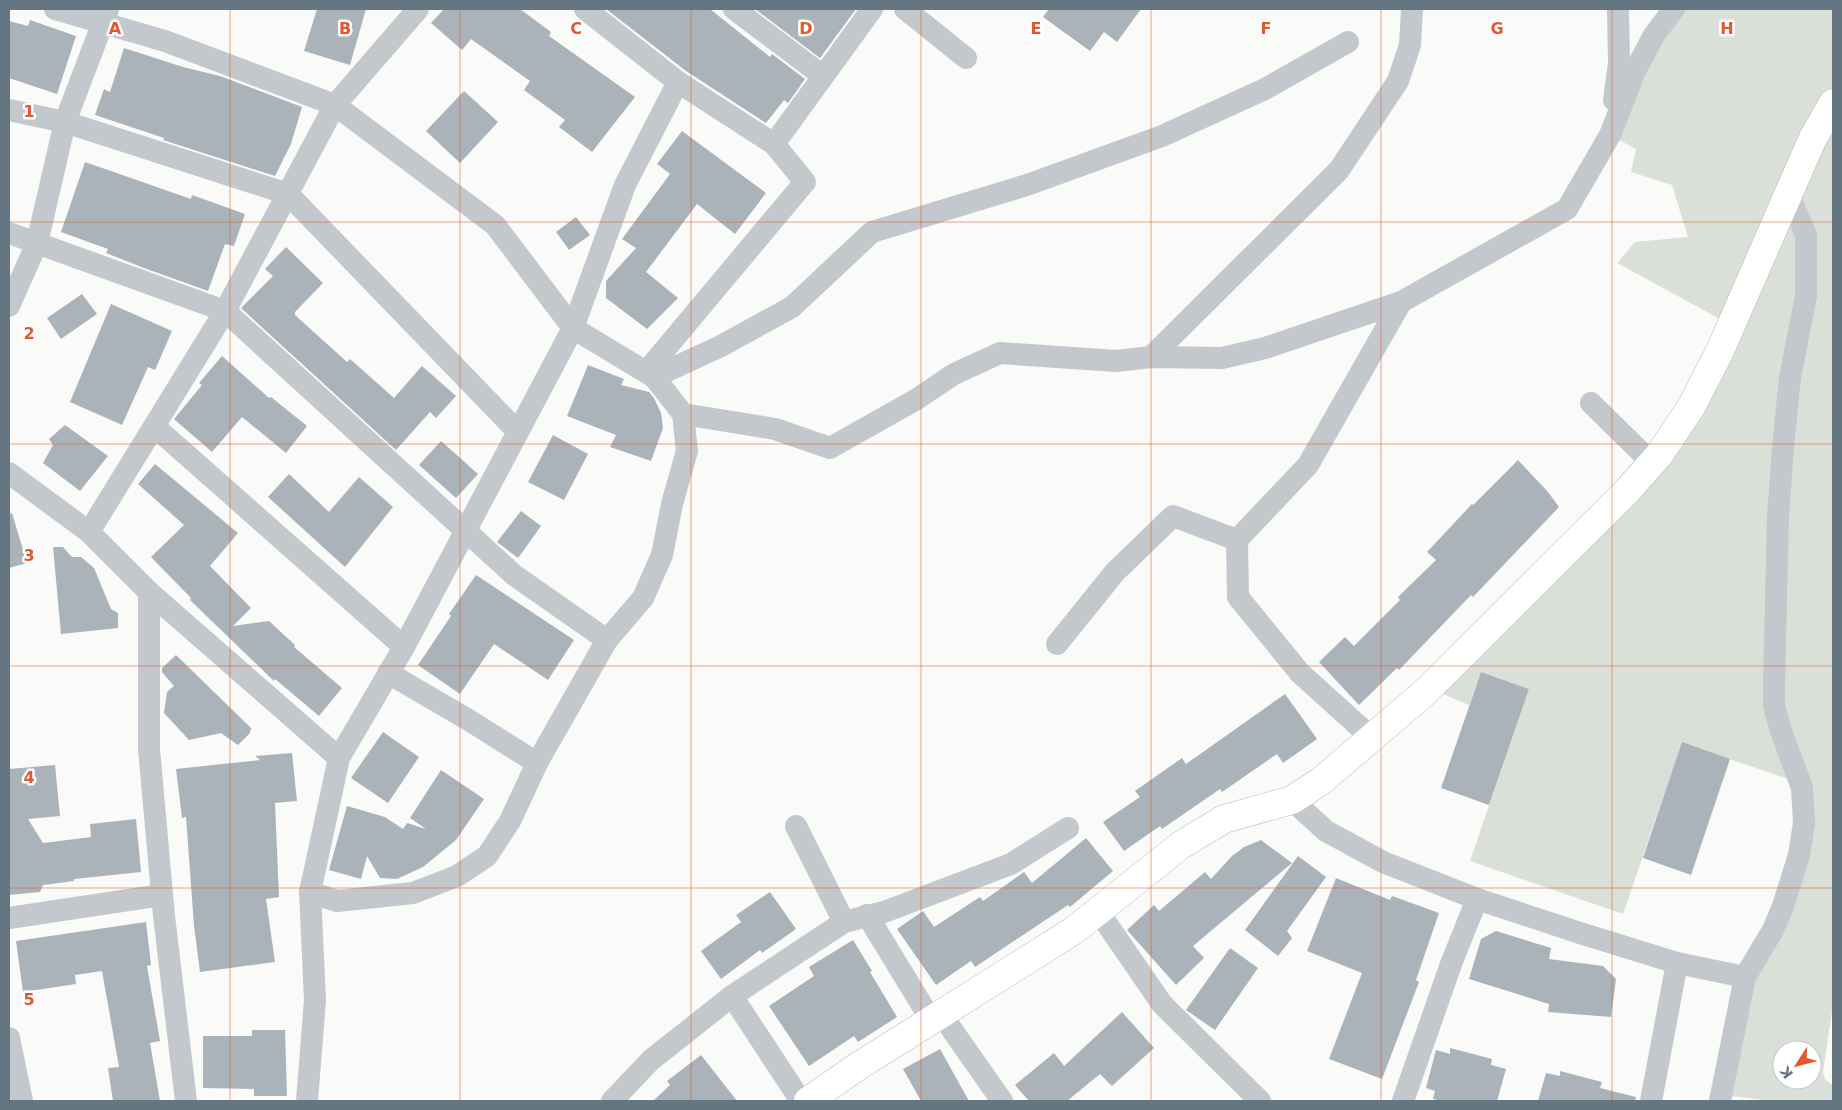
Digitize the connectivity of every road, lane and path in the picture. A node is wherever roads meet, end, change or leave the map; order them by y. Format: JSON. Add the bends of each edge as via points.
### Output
{"nodes":[{"id":1,"x":55,"y":9,"type":"edge"},
{"id":2,"x":418,"y":9,"type":"edge"},
{"id":3,"x":585,"y":9,"type":"edge"},
{"id":4,"x":734,"y":9,"type":"edge"},
{"id":5,"x":872,"y":9,"type":"edge"},
{"id":6,"x":905,"y":9,"type":"edge"},
{"id":7,"x":1412,"y":9,"type":"edge"},
{"id":8,"x":1618,"y":9,"type":"edge"},
{"id":9,"x":1674,"y":9,"type":"edge"},
{"id":10,"x":105,"y":16,"type":"edge"},
{"id":11,"x":1348,"y":42,"type":"dead end"},
{"id":12,"x":966,"y":58,"type":"dead end"},
{"id":13,"x":823,"y":76,"type":"junction"},
{"id":14,"x":678,"y":82,"type":"junction"},
{"id":15,"x":1833,"y":103,"type":"edge"},
{"id":16,"x":336,"y":105,"type":"junction"},
{"id":17,"x":9,"y":110,"type":"edge"},
{"id":18,"x":65,"y":122,"type":"junction"},
{"id":19,"x":1610,"y":136,"type":"junction"},
{"id":20,"x":774,"y":144,"type":"junction"},
{"id":21,"x":1788,"y":193,"type":"junction"},
{"id":22,"x":288,"y":194,"type":"junction"},
{"id":23,"x":9,"y":233,"type":"edge"},
{"id":24,"x":37,"y":243,"type":"junction"},
{"id":25,"x":1401,"y":302,"type":"junction"},
{"id":26,"x":9,"y":306,"type":"edge"},
{"id":27,"x":225,"y":311,"type":"junction"},
{"id":28,"x":573,"y":328,"type":"junction"},
{"id":29,"x":1151,"y":357,"type":"junction"},
{"id":30,"x":650,"y":375,"type":"junction"},
{"id":31,"x":1591,"y":404,"type":"dead end"},
{"id":32,"x":683,"y":414,"type":"junction"},
{"id":33,"x":155,"y":427,"type":"junction"},
{"id":34,"x":518,"y":432,"type":"junction"},
{"id":35,"x":1652,"y":463,"type":"junction"},
{"id":36,"x":9,"y":473,"type":"edge"},
{"id":37,"x":465,"y":530,"type":"junction"},
{"id":38,"x":89,"y":532,"type":"junction"},
{"id":39,"x":1237,"y":540,"type":"junction"},
{"id":40,"x":149,"y":592,"type":"junction"},
{"id":41,"x":607,"y":640,"type":"junction"},
{"id":42,"x":1057,"y":644,"type":"dead end"},
{"id":43,"x":404,"y":647,"type":"junction"},
{"id":44,"x":388,"y":673,"type":"junction"},
{"id":45,"x":1373,"y":739,"type":"junction"},
{"id":46,"x":339,"y":758,"type":"junction"},
{"id":47,"x":538,"y":763,"type":"junction"},
{"id":48,"x":1292,"y":800,"type":"junction"},
{"id":49,"x":796,"y":826,"type":"dead end"},
{"id":50,"x":1068,"y":828,"type":"dead end"},
{"id":51,"x":310,"y":892,"type":"junction"},
{"id":52,"x":162,"y":895,"type":"junction"},
{"id":53,"x":1478,"y":899,"type":"junction"},
{"id":54,"x":1098,"y":911,"type":"junction"},
{"id":55,"x":867,"y":915,"type":"junction"},
{"id":56,"x":9,"y":918,"type":"edge"},
{"id":57,"x":844,"y":922,"type":"junction"},
{"id":58,"x":1677,"y":963,"type":"junction"},
{"id":59,"x":1745,"y":977,"type":"junction"},
{"id":60,"x":732,"y":996,"type":"junction"},
{"id":61,"x":936,"y":1017,"type":"junction"},
{"id":62,"x":9,"y":1038,"type":"edge"},
{"id":63,"x":22,"y":1101,"type":"edge"},
{"id":64,"x":186,"y":1101,"type":"edge"},
{"id":65,"x":306,"y":1101,"type":"edge"},
{"id":66,"x":612,"y":1101,"type":"edge"},
{"id":67,"x":801,"y":1101,"type":"edge"},
{"id":68,"x":808,"y":1101,"type":"edge"},
{"id":69,"x":1002,"y":1101,"type":"edge"},
{"id":70,"x":1260,"y":1101,"type":"edge"},
{"id":71,"x":1403,"y":1101,"type":"edge"},
{"id":72,"x":1651,"y":1101,"type":"edge"},
{"id":73,"x":1720,"y":1101,"type":"edge"}],
"edges":[{"from":1,"to":10,"type":"street"},
{"from":2,"to":16,"type":"street"},
{"from":3,"to":14,"type":"street"},
{"from":4,"to":13,"type":"street"},
{"from":5,"to":13,"type":"street"},
{"from":6,"to":12,"type":"street"},
{"from":7,"to":29,"type":"street","via":[[1410,45],[1398,81],[1339,170]]},
{"from":8,"to":19,"type":"street","via":[[1619,62]]},
{"from":9,"to":19,"type":"street","via":[[1654,35],[1635,71]]},
{"from":10,"to":16,"type":"street"},
{"from":10,"to":18,"type":"street"},
{"from":11,"to":30,"type":"street","via":[[1265,89],[1162,136],[1027,185],[872,232],[792,308],[722,346]]},
{"from":13,"to":20,"type":"street"},
{"from":14,"to":20,"type":"street"},
{"from":14,"to":28,"type":"street","via":[[625,186]]},
{"from":15,"to":21,"type":"main road"},
{"from":16,"to":22,"type":"street"},
{"from":16,"to":28,"type":"street","via":[[496,226]]},
{"from":17,"to":18,"type":"street"},
{"from":18,"to":22,"type":"street"},
{"from":18,"to":24,"type":"street"},
{"from":19,"to":25,"type":"street","via":[[1567,209]]},
{"from":20,"to":30,"type":"street","via":[[805,182]]},
{"from":21,"to":35,"type":"main road","via":[[1720,353],[1691,407]]},
{"from":21,"to":59,"type":"street","via":[[1806,235],[1806,296],[1790,378],[1782,447],[1774,705],[1802,788],[1804,822],[1799,855],[1773,930]]},
{"from":22,"to":27,"type":"street"},
{"from":22,"to":34,"type":"street"},
{"from":23,"to":24,"type":"street"},
{"from":24,"to":26,"type":"street"},
{"from":24,"to":27,"type":"street"},
{"from":25,"to":29,"type":"street","via":[[1265,348],[1222,358]]},
{"from":25,"to":39,"type":"street","via":[[1308,465]]},
{"from":27,"to":33,"type":"street"},
{"from":27,"to":37,"type":"street"},
{"from":28,"to":30,"type":"street"},
{"from":28,"to":34,"type":"street"},
{"from":29,"to":32,"type":"street","via":[[1116,361],[1000,353],[954,374],[917,399],[830,448],[775,429]]},
{"from":30,"to":32,"type":"street"},
{"from":31,"to":35,"type":"street"},
{"from":32,"to":41,"type":"street","via":[[687,451],[662,555],[643,598]]},
{"from":33,"to":38,"type":"street"},
{"from":33,"to":43,"type":"street"},
{"from":34,"to":37,"type":"street"},
{"from":35,"to":45,"type":"main road","via":[[1423,694]]},
{"from":36,"to":38,"type":"street"},
{"from":37,"to":41,"type":"street","via":[[514,576]]},
{"from":37,"to":43,"type":"street"},
{"from":38,"to":40,"type":"street"},
{"from":39,"to":42,"type":"street","via":[[1173,516],[1115,572]]},
{"from":39,"to":45,"type":"street","via":[[1238,597],[1300,673]]},
{"from":40,"to":46,"type":"street"},
{"from":40,"to":52,"type":"street","via":[[149,749]]},
{"from":41,"to":47,"type":"street"},
{"from":43,"to":44,"type":"street"},
{"from":44,"to":46,"type":"street"},
{"from":44,"to":47,"type":"street"},
{"from":45,"to":48,"type":"main road","via":[[1321,782]]},
{"from":46,"to":51,"type":"street"},
{"from":47,"to":51,"type":"street","via":[[510,821],[487,856],[456,876],[413,893],[337,901]]},
{"from":48,"to":53,"type":"street","via":[[1326,830],[1384,862]]},
{"from":48,"to":54,"type":"main road","via":[[1224,819],[1181,844]]},
{"from":49,"to":57,"type":"street"},
{"from":50,"to":55,"type":"street","via":[[1010,864],[884,912]]},
{"from":51,"to":65,"type":"street","via":[[315,1000]]},
{"from":52,"to":56,"type":"street"},
{"from":52,"to":64,"type":"street"},
{"from":53,"to":58,"type":"street"},
{"from":53,"to":71,"type":"street","via":[[1451,964]]},
{"from":54,"to":61,"type":"main road","via":[[1073,932]]},
{"from":54,"to":70,"type":"street","via":[[1162,1004]]},
{"from":55,"to":57,"type":"street"},
{"from":55,"to":61,"type":"street"},
{"from":57,"to":60,"type":"street"},
{"from":58,"to":59,"type":"street"},
{"from":58,"to":72,"type":"street"},
{"from":59,"to":73,"type":"street"},
{"from":60,"to":66,"type":"street","via":[[652,1060]]},
{"from":60,"to":67,"type":"street"},
{"from":61,"to":68,"type":"main road"},
{"from":61,"to":69,"type":"street"},
{"from":62,"to":63,"type":"street"}]}
